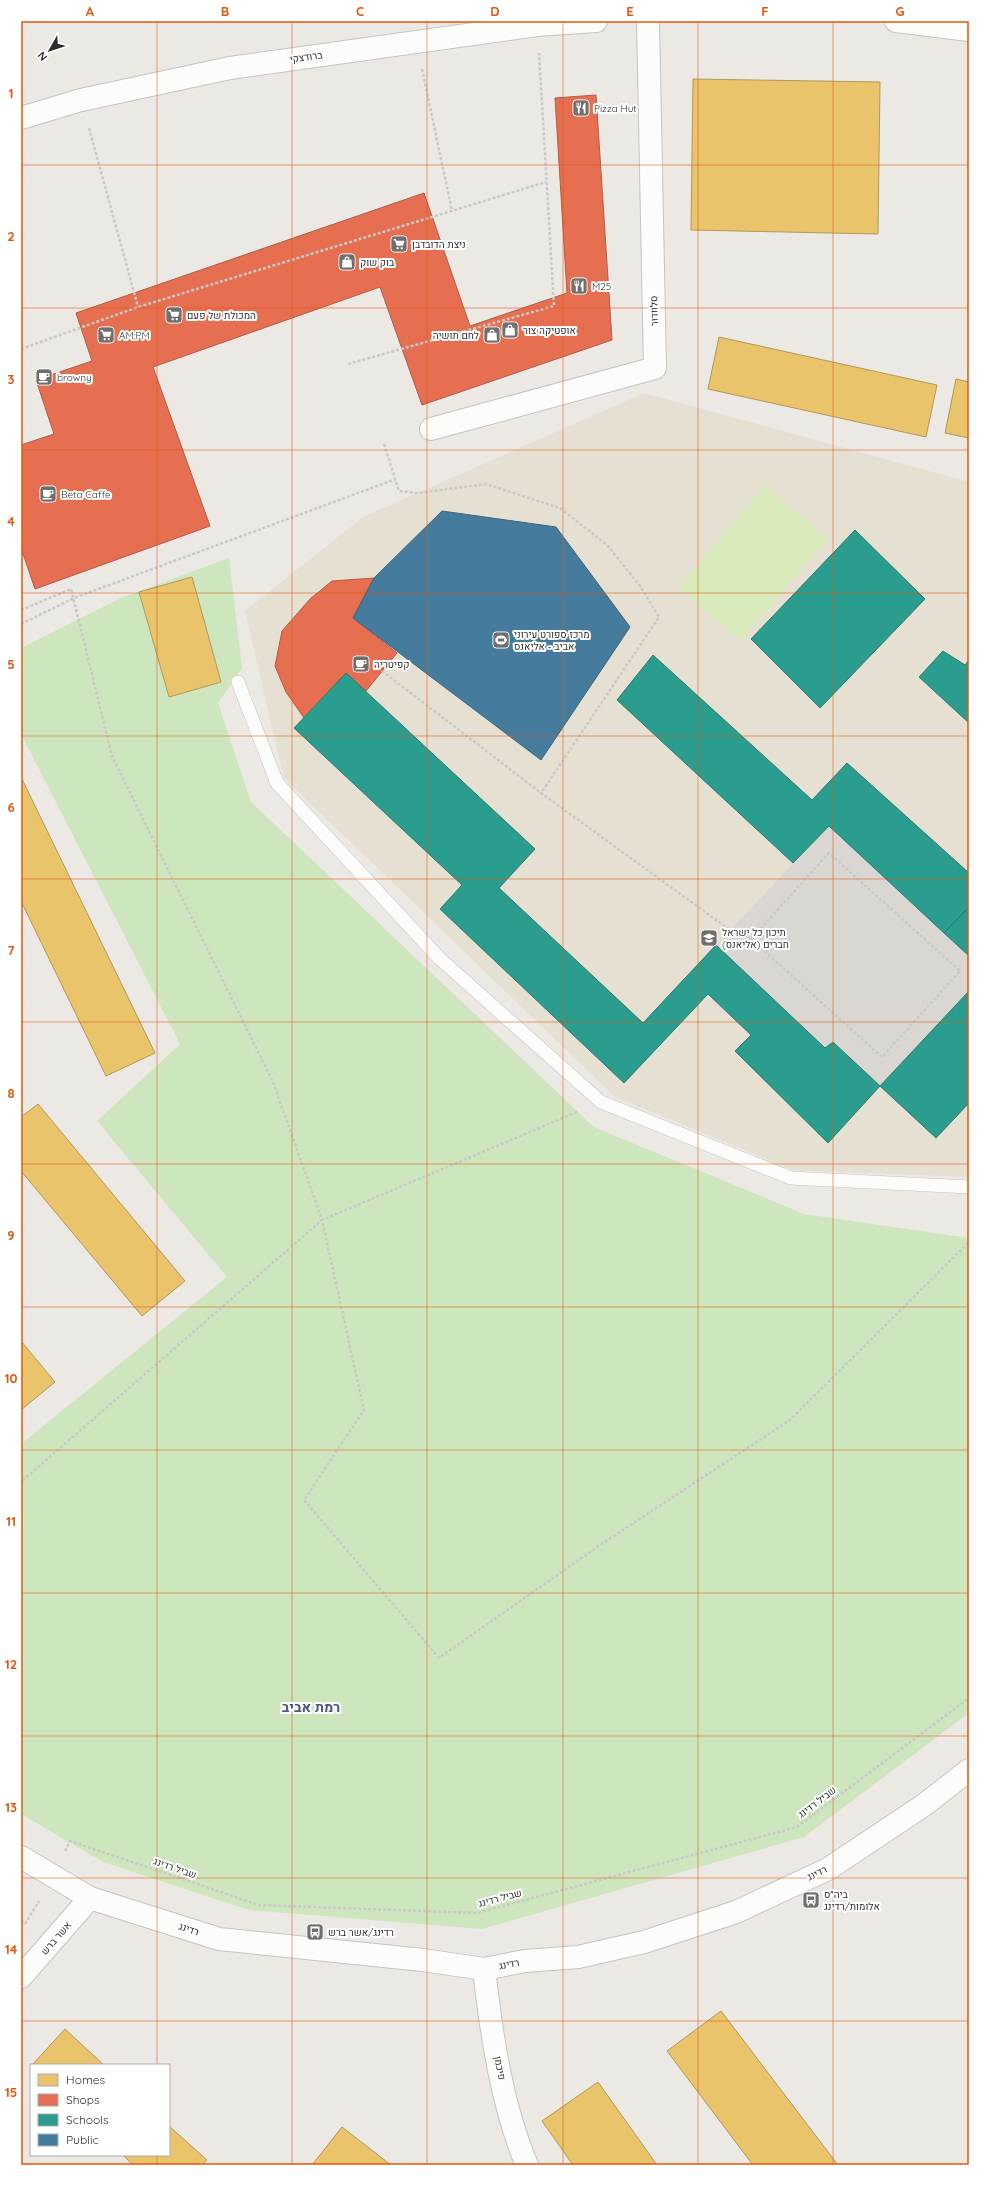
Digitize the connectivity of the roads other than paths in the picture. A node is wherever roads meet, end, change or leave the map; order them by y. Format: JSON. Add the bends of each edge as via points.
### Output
{"nodes":[{"id":1,"x":596,"y":21,"type":"edge"},
{"id":2,"x":648,"y":21,"type":"edge"},
{"id":3,"x":896,"y":21,"type":"edge"},
{"id":4,"x":969,"y":30,"type":"edge"},
{"id":5,"x":21,"y":118,"type":"edge"},
{"id":6,"x":431,"y":429,"type":"dead end"},
{"id":7,"x":238,"y":682,"type":"dead end"},
{"id":8,"x":969,"y":1186,"type":"edge"},
{"id":9,"x":969,"y":1770,"type":"edge"},
{"id":10,"x":21,"y":1857,"type":"edge"},
{"id":11,"x":90,"y":1898,"type":"junction"},
{"id":12,"x":484,"y":1969,"type":"junction"},
{"id":13,"x":21,"y":1977,"type":"edge"},
{"id":14,"x":527,"y":2165,"type":"edge"}],
"edges":[{"from":1,"to":5,"type":"street","name":"ברודצקי","via":[[537,25],[230,68],[81,100]]},
{"from":2,"to":6,"type":"street","name":"סלוודור","via":[[655,368]]},
{"from":3,"to":4,"type":"street"},
{"from":7,"to":8,"type":"lane","via":[[277,783],[439,958],[601,1102],[791,1178]]},
{"from":9,"to":12,"type":"street","name":"רדינג","via":[[924,1805],[828,1869],[736,1912],[644,1942],[578,1957],[525,1961]]},
{"from":10,"to":11,"type":"street","name":"רדינג"},
{"from":11,"to":12,"type":"street","name":"רדינג","via":[[219,1939],[423,1960]]},
{"from":11,"to":13,"type":"street","name":"אשר ברש"},
{"from":12,"to":14,"type":"street","name":"פיכמן","via":[[489,2012],[508,2107]]}]}
